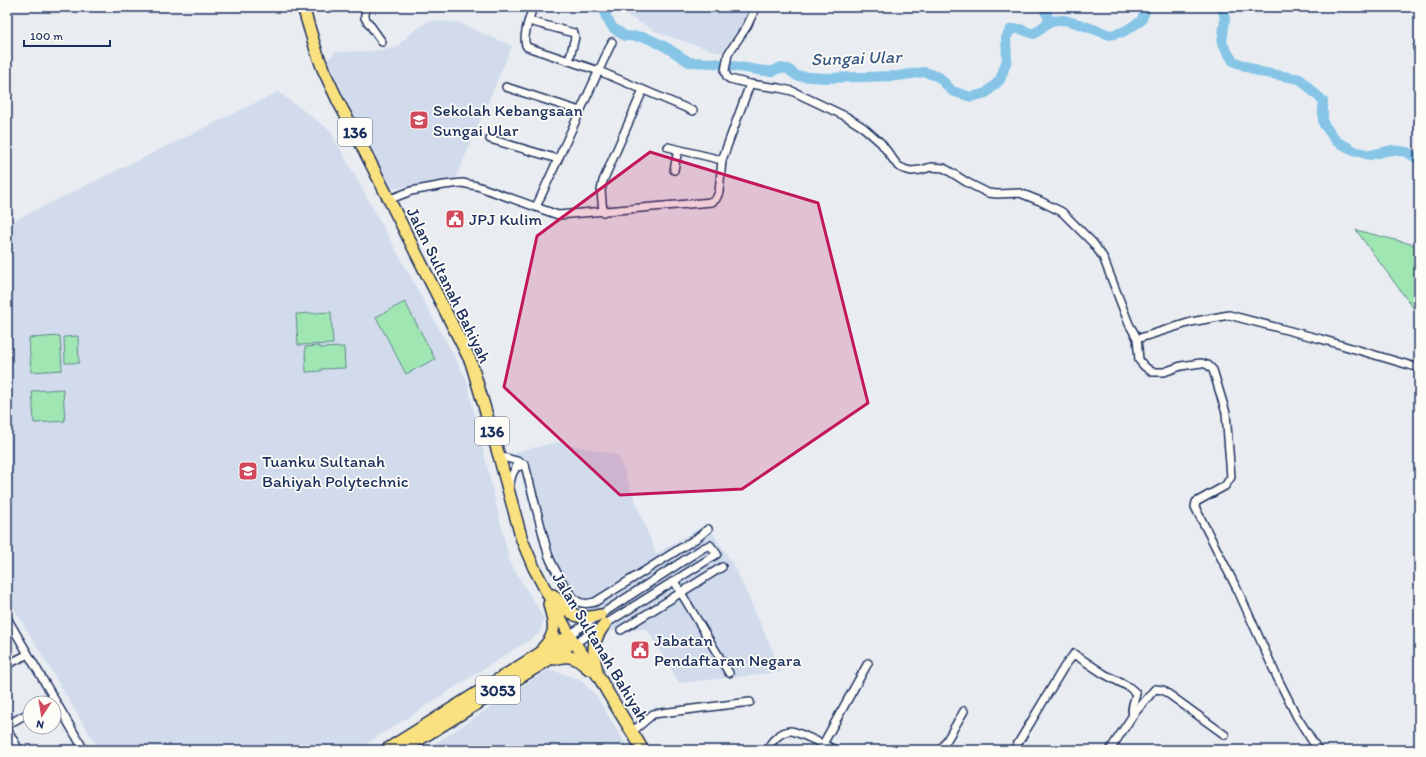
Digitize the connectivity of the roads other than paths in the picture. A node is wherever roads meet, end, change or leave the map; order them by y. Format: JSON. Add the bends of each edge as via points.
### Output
{"nodes":[{"id":1,"x":303,"y":7,"type":"edge"},
{"id":2,"x":366,"y":7,"type":"edge"},
{"id":3,"x":533,"y":7,"type":"edge"},
{"id":4,"x":756,"y":7,"type":"edge"},
{"id":5,"x":529,"y":21,"type":"junction"},
{"id":6,"x":382,"y":42,"type":"dead end"},
{"id":7,"x":612,"y":42,"type":"dead end"},
{"id":8,"x":569,"y":61,"type":"junction"},
{"id":9,"x":599,"y":71,"type":"junction"},
{"id":10,"x":750,"y":84,"type":"junction"},
{"id":11,"x":506,"y":87,"type":"dead end"},
{"id":12,"x":643,"y":90,"type":"junction"},
{"id":13,"x":580,"y":111,"type":"junction"},
{"id":14,"x":693,"y":112,"type":"dead end"},
{"id":15,"x":490,"y":139,"type":"dead end"},
{"id":16,"x":668,"y":147,"type":"dead end"},
{"id":17,"x":678,"y":150,"type":"junction"},
{"id":18,"x":558,"y":159,"type":"junction"},
{"id":19,"x":722,"y":160,"type":"junction"},
{"id":20,"x":674,"y":170,"type":"dead end"},
{"id":21,"x":388,"y":200,"type":"junction"},
{"id":22,"x":536,"y":207,"type":"junction"},
{"id":23,"x":603,"y":212,"type":"junction"},
{"id":24,"x":1137,"y":338,"type":"junction"},
{"id":25,"x":1419,"y":368,"type":"edge"},
{"id":26,"x":499,"y":456,"type":"junction"},
{"id":27,"x":525,"y":465,"type":"junction"},
{"id":28,"x":508,"y":489,"type":"junction"},
{"id":29,"x":708,"y":529,"type":"dead end"},
{"id":30,"x":697,"y":538,"type":"junction"},
{"id":31,"x":702,"y":548,"type":"junction"},
{"id":32,"x":722,"y":567,"type":"dead end"},
{"id":33,"x":674,"y":581,"type":"junction"},
{"id":34,"x":545,"y":588,"type":"junction"},
{"id":35,"x":681,"y":592,"type":"junction"},
{"id":36,"x":7,"y":618,"type":"edge"},
{"id":37,"x":603,"y":619,"type":"junction"},
{"id":38,"x":621,"y":630,"type":"dead end"},
{"id":39,"x":568,"y":641,"type":"junction"},
{"id":40,"x":28,"y":654,"type":"junction"},
{"id":41,"x":868,"y":663,"type":"dead end"},
{"id":42,"x":7,"y":665,"type":"edge"},
{"id":43,"x":531,"y":665,"type":"junction"},
{"id":44,"x":729,"y":673,"type":"dead end"},
{"id":45,"x":521,"y":676,"type":"junction"},
{"id":46,"x":599,"y":677,"type":"junction"},
{"id":47,"x":51,"y":695,"type":"edge"},
{"id":48,"x":750,"y":702,"type":"dead end"},
{"id":49,"x":453,"y":707,"type":"junction"},
{"id":50,"x":964,"y":711,"type":"dead end"},
{"id":51,"x":62,"y":713,"type":"edge"},
{"id":52,"x":1133,"y":715,"type":"junction"},
{"id":53,"x":22,"y":717,"type":"edge"},
{"id":54,"x":7,"y":725,"type":"edge"},
{"id":55,"x":7,"y":729,"type":"edge"},
{"id":56,"x":431,"y":732,"type":"junction"},
{"id":57,"x":632,"y":732,"type":"junction"},
{"id":58,"x":1225,"y":735,"type":"dead end"},
{"id":59,"x":823,"y":744,"type":"junction"},
{"id":60,"x":19,"y":750,"type":"edge"},
{"id":61,"x":84,"y":750,"type":"edge"},
{"id":62,"x":386,"y":750,"type":"edge"},
{"id":63,"x":402,"y":750,"type":"edge"},
{"id":64,"x":643,"y":750,"type":"edge"},
{"id":65,"x":767,"y":750,"type":"edge"},
{"id":66,"x":836,"y":750,"type":"edge"},
{"id":67,"x":940,"y":750,"type":"edge"},
{"id":68,"x":1014,"y":750,"type":"edge"},
{"id":69,"x":1110,"y":750,"type":"edge"},
{"id":70,"x":1318,"y":750,"type":"edge"}],
"edges":[{"from":1,"to":21,"type":"main road","name":"Jalan Sultanah Bahiyah","number":"136","via":[[323,69]]},
{"from":2,"to":6,"type":"street","via":[[366,18]]},
{"from":3,"to":5,"type":"street"},
{"from":4,"to":10,"type":"street","via":[[726,60],[725,71],[730,79]]},
{"from":5,"to":8,"type":"street","via":[[525,37],[527,47]]},
{"from":5,"to":8,"type":"street","via":[[574,33]]},
{"from":7,"to":9,"type":"street"},
{"from":8,"to":9,"type":"street"},
{"from":9,"to":12,"type":"street"},
{"from":9,"to":13,"type":"street"},
{"from":10,"to":19,"type":"street"},
{"from":10,"to":24,"type":"street","via":[[792,91],[847,117],[881,143],[898,166],[904,169],[911,171],[931,167],[944,168],[988,193],[1020,193],[1062,212],[1103,256],[1129,324]]},
{"from":11,"to":13,"type":"street"},
{"from":12,"to":14,"type":"street"},
{"from":12,"to":23,"type":"street","via":[[603,181]]},
{"from":13,"to":18,"type":"street"},
{"from":15,"to":18,"type":"street"},
{"from":16,"to":17,"type":"street"},
{"from":17,"to":19,"type":"street"},
{"from":17,"to":20,"type":"street"},
{"from":18,"to":22,"type":"street"},
{"from":19,"to":23,"type":"street","via":[[719,192],[712,202]]},
{"from":21,"to":22,"type":"street","via":[[411,191],[462,183]]},
{"from":21,"to":26,"type":"main road","name":"Jalan Sultanah Bahiyah","number":"136","via":[[471,362]]},
{"from":22,"to":23,"type":"street","via":[[558,215]]},
{"from":24,"to":25,"type":"street","via":[[1191,322],[1229,315]]},
{"from":24,"to":70,"type":"street","via":[[1139,360],[1152,372],[1164,372],[1201,363],[1210,367],[1215,375],[1226,413],[1231,477],[1225,486],[1196,502],[1195,508],[1239,594],[1280,684]]},
{"from":26,"to":27,"type":"street"},
{"from":26,"to":28,"type":"main road","name":"Jalan Sultanah Bahiyah","number":"136"},
{"from":27,"to":28,"type":"street","via":[[516,467]]},
{"from":27,"to":30,"type":"street","via":[[552,566],[573,598],[579,602],[595,602]]},
{"from":28,"to":34,"type":"main road","name":"Jalan Sultanah Bahiyah","number":"136","via":[[522,540]]},
{"from":29,"to":30,"type":"street"},
{"from":30,"to":31,"type":"street"},
{"from":31,"to":33,"type":"street","via":[[710,545],[717,554]]},
{"from":31,"to":37,"type":"street"},
{"from":32,"to":35,"type":"street"},
{"from":33,"to":35,"type":"street"},
{"from":33,"to":37,"type":"street"},
{"from":34,"to":37,"type":"main road","via":[[577,617]]},
{"from":34,"to":39,"type":"main road","name":"Jalan Sultanah Bahiyah","number":"136"},
{"from":34,"to":43,"type":"main road","via":[[554,631]]},
{"from":35,"to":38,"type":"street"},
{"from":35,"to":44,"type":"street"},
{"from":36,"to":40,"type":"street"},
{"from":37,"to":39,"type":"street"},
{"from":37,"to":39,"type":"street"},
{"from":37,"to":46,"type":"main road","via":[[594,649]]},
{"from":39,"to":43,"type":"main road","number":"3053"},
{"from":39,"to":46,"type":"main road","name":"Jalan Sultanah Bahiyah","number":"136"},
{"from":40,"to":42,"type":"street"},
{"from":40,"to":47,"type":"street"},
{"from":41,"to":59,"type":"street"},
{"from":43,"to":45,"type":"main road","number":"3053"},
{"from":43,"to":46,"type":"main road","via":[[569,656]]},
{"from":43,"to":49,"type":"main road","number":"3053"},
{"from":45,"to":49,"type":"main road","via":[[501,682],[470,701]]},
{"from":45,"to":56,"type":"main road","number":"3053"},
{"from":46,"to":57,"type":"main road","name":"Jalan Sultanah Bahiyah","number":"136"},
{"from":48,"to":57,"type":"street","via":[[653,714]]},
{"from":49,"to":56,"type":"main road"},
{"from":49,"to":62,"type":"main road","number":"3053"},
{"from":50,"to":67,"type":"street"},
{"from":51,"to":61,"type":"street"},
{"from":52,"to":58,"type":"street","via":[[1155,689],[1163,690]]},
{"from":52,"to":68,"type":"street","via":[[1131,711],[1136,693],[1074,654]]},
{"from":52,"to":69,"type":"street"},
{"from":53,"to":54,"type":"street"},
{"from":55,"to":60,"type":"street"},
{"from":56,"to":63,"type":"main road","number":"3053"},
{"from":57,"to":64,"type":"main road","name":"Jalan Sultanah Bahiyah","number":"136"},
{"from":59,"to":65,"type":"street","via":[[792,731],[781,734]]},
{"from":59,"to":66,"type":"street"}]}
